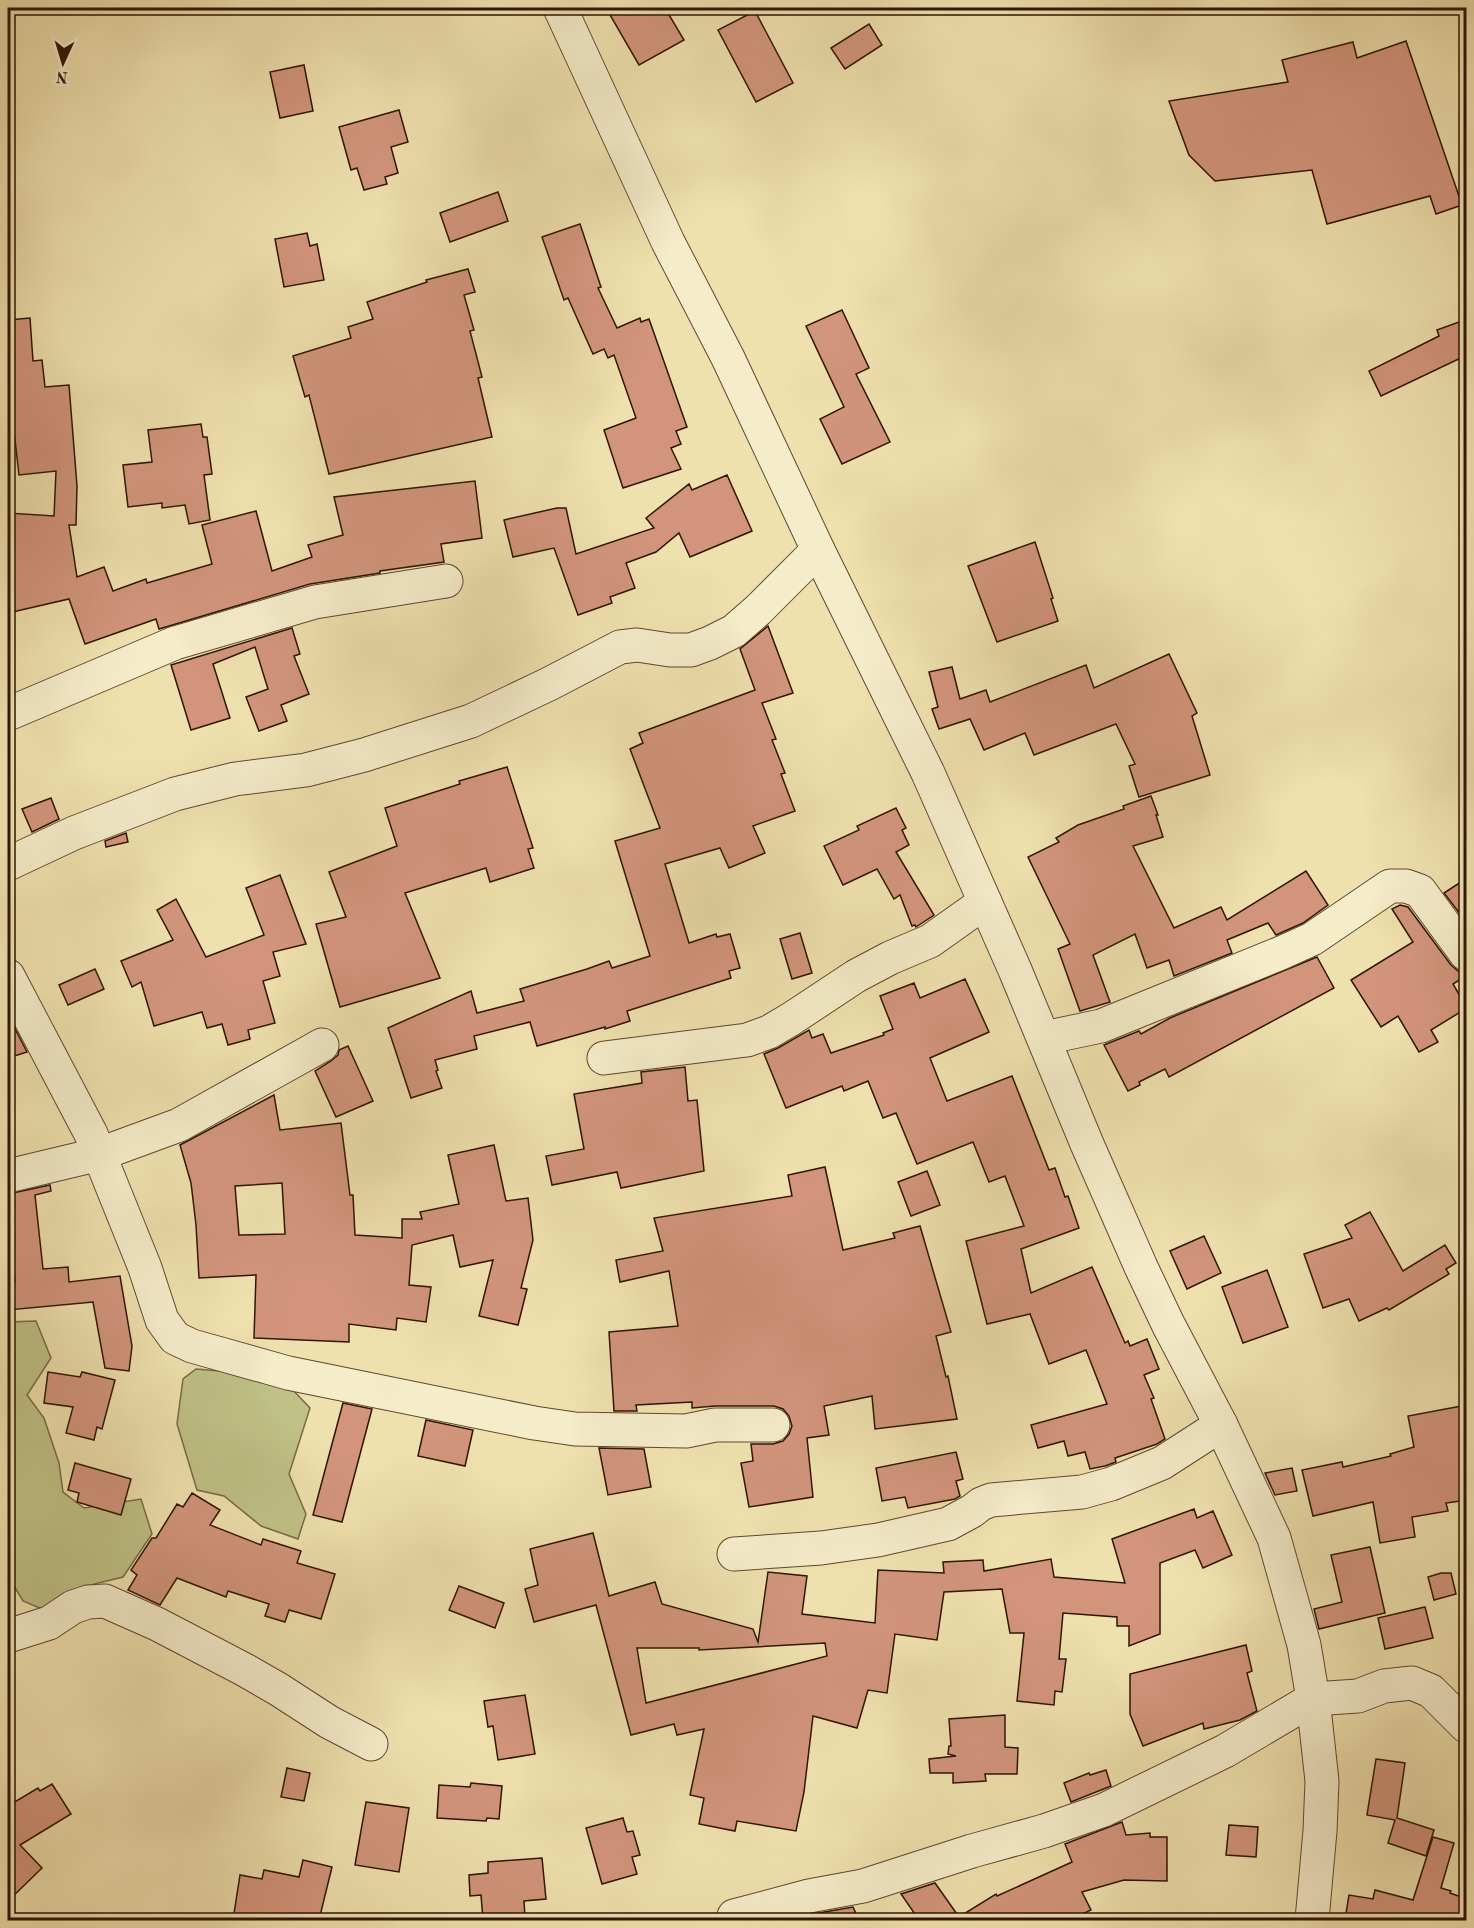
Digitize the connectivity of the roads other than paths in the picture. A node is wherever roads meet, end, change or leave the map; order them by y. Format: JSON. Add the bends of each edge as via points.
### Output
{"nodes":[{"id":1,"x":560,"y":8,"type":"edge"},
{"id":2,"x":818,"y":550,"type":"junction"},
{"id":3,"x":446,"y":581,"type":"dead end"},
{"id":4,"x":8,"y":714,"type":"edge"},
{"id":5,"x":8,"y":864,"type":"edge"},
{"id":6,"x":985,"y":902,"type":"junction"},
{"id":7,"x":1467,"y":954,"type":"edge"},
{"id":8,"x":8,"y":976,"type":"edge"},
{"id":9,"x":1044,"y":1038,"type":"junction"},
{"id":10,"x":322,"y":1045,"type":"dead end"},
{"id":11,"x":604,"y":1058,"type":"dead end"},
{"id":12,"x":100,"y":1154,"type":"junction"},
{"id":13,"x":8,"y":1176,"type":"edge"},
{"id":14,"x":773,"y":1425,"type":"dead end"},
{"id":15,"x":1221,"y":1425,"type":"junction"},
{"id":16,"x":735,"y":1554,"type":"dead end"},
{"id":17,"x":8,"y":1636,"type":"edge"},
{"id":18,"x":1313,"y":1699,"type":"junction"},
{"id":19,"x":1467,"y":1726,"type":"edge"},
{"id":20,"x":371,"y":1744,"type":"dead end"},
{"id":21,"x":734,"y":1920,"type":"edge"},
{"id":22,"x":1312,"y":1920,"type":"edge"}],
"edges":[{"from":1,"to":2,"type":"street","via":[[668,242],[728,358]]},
{"from":2,"to":5,"type":"street","via":[[734,631],[710,643],[690,650],[620,647],[471,721],[306,770],[235,779],[175,794],[74,833]]},
{"from":2,"to":6,"type":"street","via":[[892,697]]},
{"from":3,"to":4,"type":"street","via":[[315,602],[175,643]]},
{"from":6,"to":9,"type":"street"},
{"from":6,"to":11,"type":"street","via":[[930,941],[856,976],[769,1032],[747,1040]]},
{"from":7,"to":9,"type":"street","via":[[1420,891],[1390,886],[1312,939],[1281,953],[1101,1026]]},
{"from":8,"to":12,"type":"street"},
{"from":9,"to":15,"type":"street","via":[[1141,1267]]},
{"from":10,"to":12,"type":"street","via":[[179,1125]]},
{"from":12,"to":13,"type":"street"},
{"from":12,"to":14,"type":"street","via":[[162,1320],[175,1338],[192,1346],[288,1373],[472,1412],[575,1429],[686,1431],[715,1425]]},
{"from":15,"to":16,"type":"street","via":[[1162,1463],[1096,1489],[991,1500],[948,1524],[845,1546]]},
{"from":15,"to":18,"type":"street","via":[[1274,1538],[1304,1645]]},
{"from":17,"to":20,"type":"street","via":[[49,1623],[73,1607],[105,1601],[245,1671]]},
{"from":18,"to":19,"type":"street","via":[[1358,1696],[1384,1686],[1412,1683],[1431,1691]]},
{"from":18,"to":21,"type":"street","via":[[1225,1751],[1104,1810],[863,1886],[809,1896],[734,1916]]},
{"from":18,"to":22,"type":"street","via":[[1322,1781]]}]}
